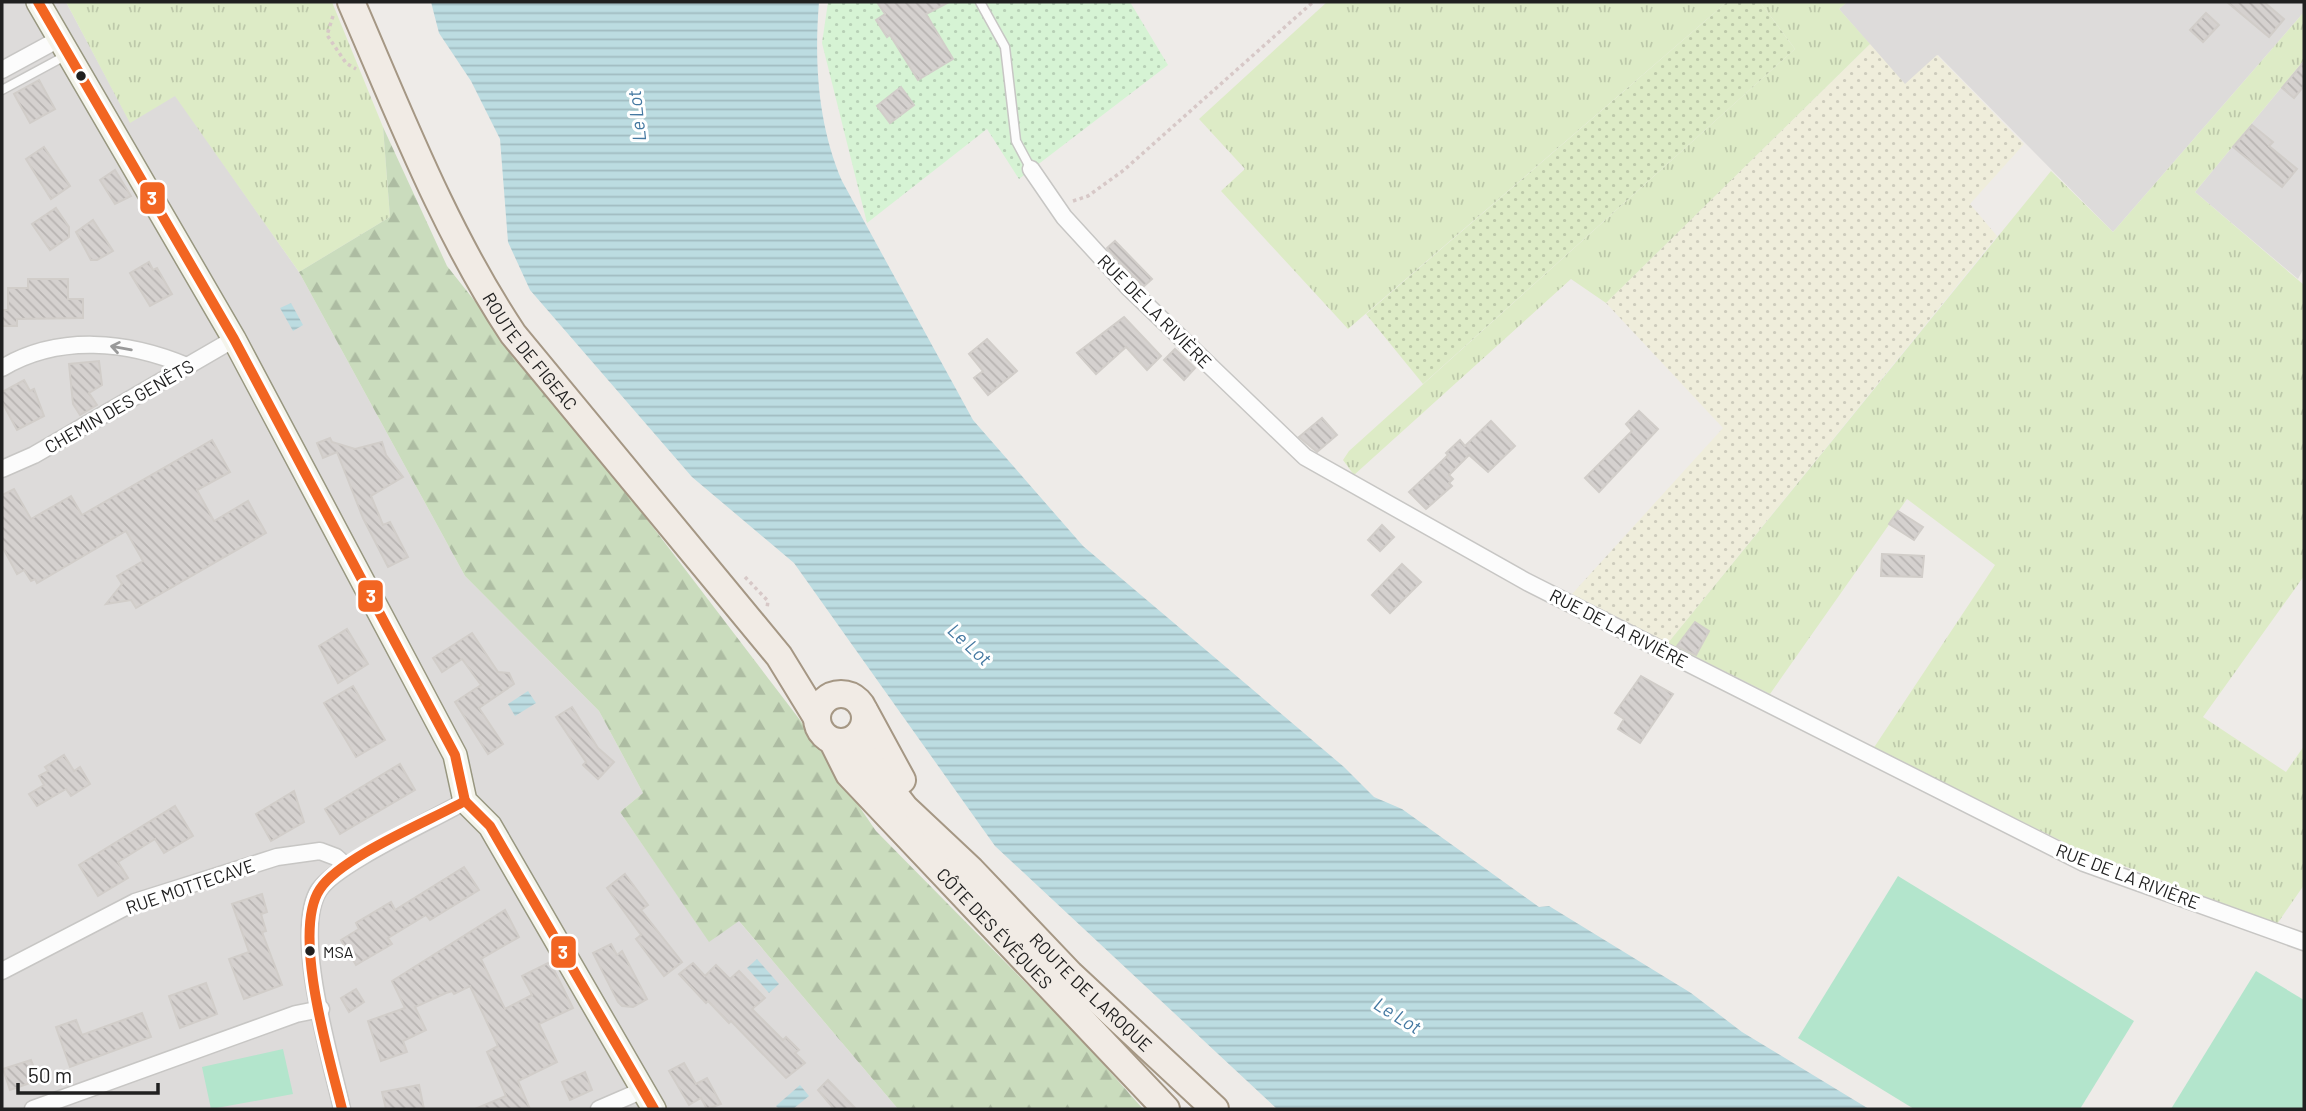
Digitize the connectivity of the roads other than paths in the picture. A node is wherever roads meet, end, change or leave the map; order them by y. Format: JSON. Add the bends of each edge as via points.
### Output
{"nodes":[{"id":1,"x":37,"y":2,"type":"edge"},
{"id":2,"x":980,"y":2,"type":"edge"},
{"id":3,"x":356,"y":4,"type":"edge"},
{"id":4,"x":64,"y":47,"type":"junction"},
{"id":5,"x":2,"y":70,"type":"edge"},
{"id":6,"x":2,"y":90,"type":"edge"},
{"id":7,"x":1031,"y":170,"type":"joint"},
{"id":8,"x":234,"y":338,"type":"junction"},
{"id":9,"x":187,"y":366,"type":"junction"},
{"id":10,"x":2,"y":368,"type":"edge"},
{"id":11,"x":2,"y":469,"type":"edge"},
{"id":12,"x":779,"y":656,"type":"junction"},
{"id":13,"x":833,"y":695,"type":"junction"},
{"id":14,"x":864,"y":712,"type":"junction"},
{"id":15,"x":817,"y":718,"type":"junction"},
{"id":16,"x":843,"y":741,"type":"junction"},
{"id":17,"x":465,"y":801,"type":"junction"},
{"id":18,"x":345,"y":865,"type":"junction"},
{"id":19,"x":971,"y":870,"type":"junction"},
{"id":20,"x":2304,"y":942,"type":"edge"},
{"id":21,"x":4,"y":964,"type":"edge"},
{"id":22,"x":321,"y":1009,"type":"junction"},
{"id":23,"x":648,"y":1100,"type":"edge"},
{"id":24,"x":33,"y":1109,"type":"edge"},
{"id":25,"x":342,"y":1109,"type":"edge"},
{"id":26,"x":599,"y":1109,"type":"edge"},
{"id":27,"x":1166,"y":1109,"type":"edge"},
{"id":28,"x":1216,"y":1109,"type":"edge"}],
"edges":[{"from":1,"to":4,"type":"street"},
{"from":2,"to":7,"type":"lane","via":[[1005,47],[1016,141]]},
{"from":3,"to":12,"type":"main road","name":"ROUTE DE FIGEAC","via":[[397,112],[481,286],[513,334]]},
{"from":4,"to":5,"type":"street"},
{"from":4,"to":6,"type":"lane"},
{"from":4,"to":8,"type":"street"},
{"from":7,"to":20,"type":"street","name":"RUE DE LA RIVIÈRE","via":[[1056,206],[1132,291],[1305,457],[1527,582],[2084,863]]},
{"from":8,"to":9,"type":"street","name":"CHEMIN DES GENÊTS"},
{"from":8,"to":17,"type":"street","via":[[455,755]]},
{"from":9,"to":10,"type":"street","one_way":true,"via":[[160,355],[88,342],[22,355]]},
{"from":9,"to":11,"type":"street","name":"CHEMIN DES GENÊTS","via":[[34,456]]},
{"from":12,"to":13,"type":"main road","name":"ROUTE DE FIGEAC"},
{"from":12,"to":15,"type":"main road","name":"ROUTE DE FIGEAC"},
{"from":13,"to":14,"type":"main road","via":[[849,695]]},
{"from":13,"to":15,"type":"main road","via":[[821,704]]},
{"from":14,"to":16,"type":"main road","via":[[863,729]]},
{"from":14,"to":19,"type":"main road","name":"ROUTE DE LAROQUE","via":[[887,758]]},
{"from":15,"to":16,"type":"main road","via":[[821,733]]},
{"from":16,"to":19,"type":"main road","name":"ROUTE DE LAROQUE"},
{"from":16,"to":27,"type":"main road","name":"CÔTE DES ÉVÊQUES","via":[[849,774]]},
{"from":17,"to":18,"type":"street"},
{"from":17,"to":23,"type":"street","via":[[490,826]]},
{"from":18,"to":21,"type":"street","name":"RUE MOTTECAVE","via":[[320,851],[277,857],[135,902]]},
{"from":18,"to":22,"type":"street","via":[[320,889],[309,914],[309,951]]},
{"from":19,"to":28,"type":"main road","name":"ROUTE DE LAROQUE","via":[[1070,974]]},
{"from":22,"to":24,"type":"street"},
{"from":22,"to":25,"type":"street"},
{"from":23,"to":26,"type":"street"}]}
